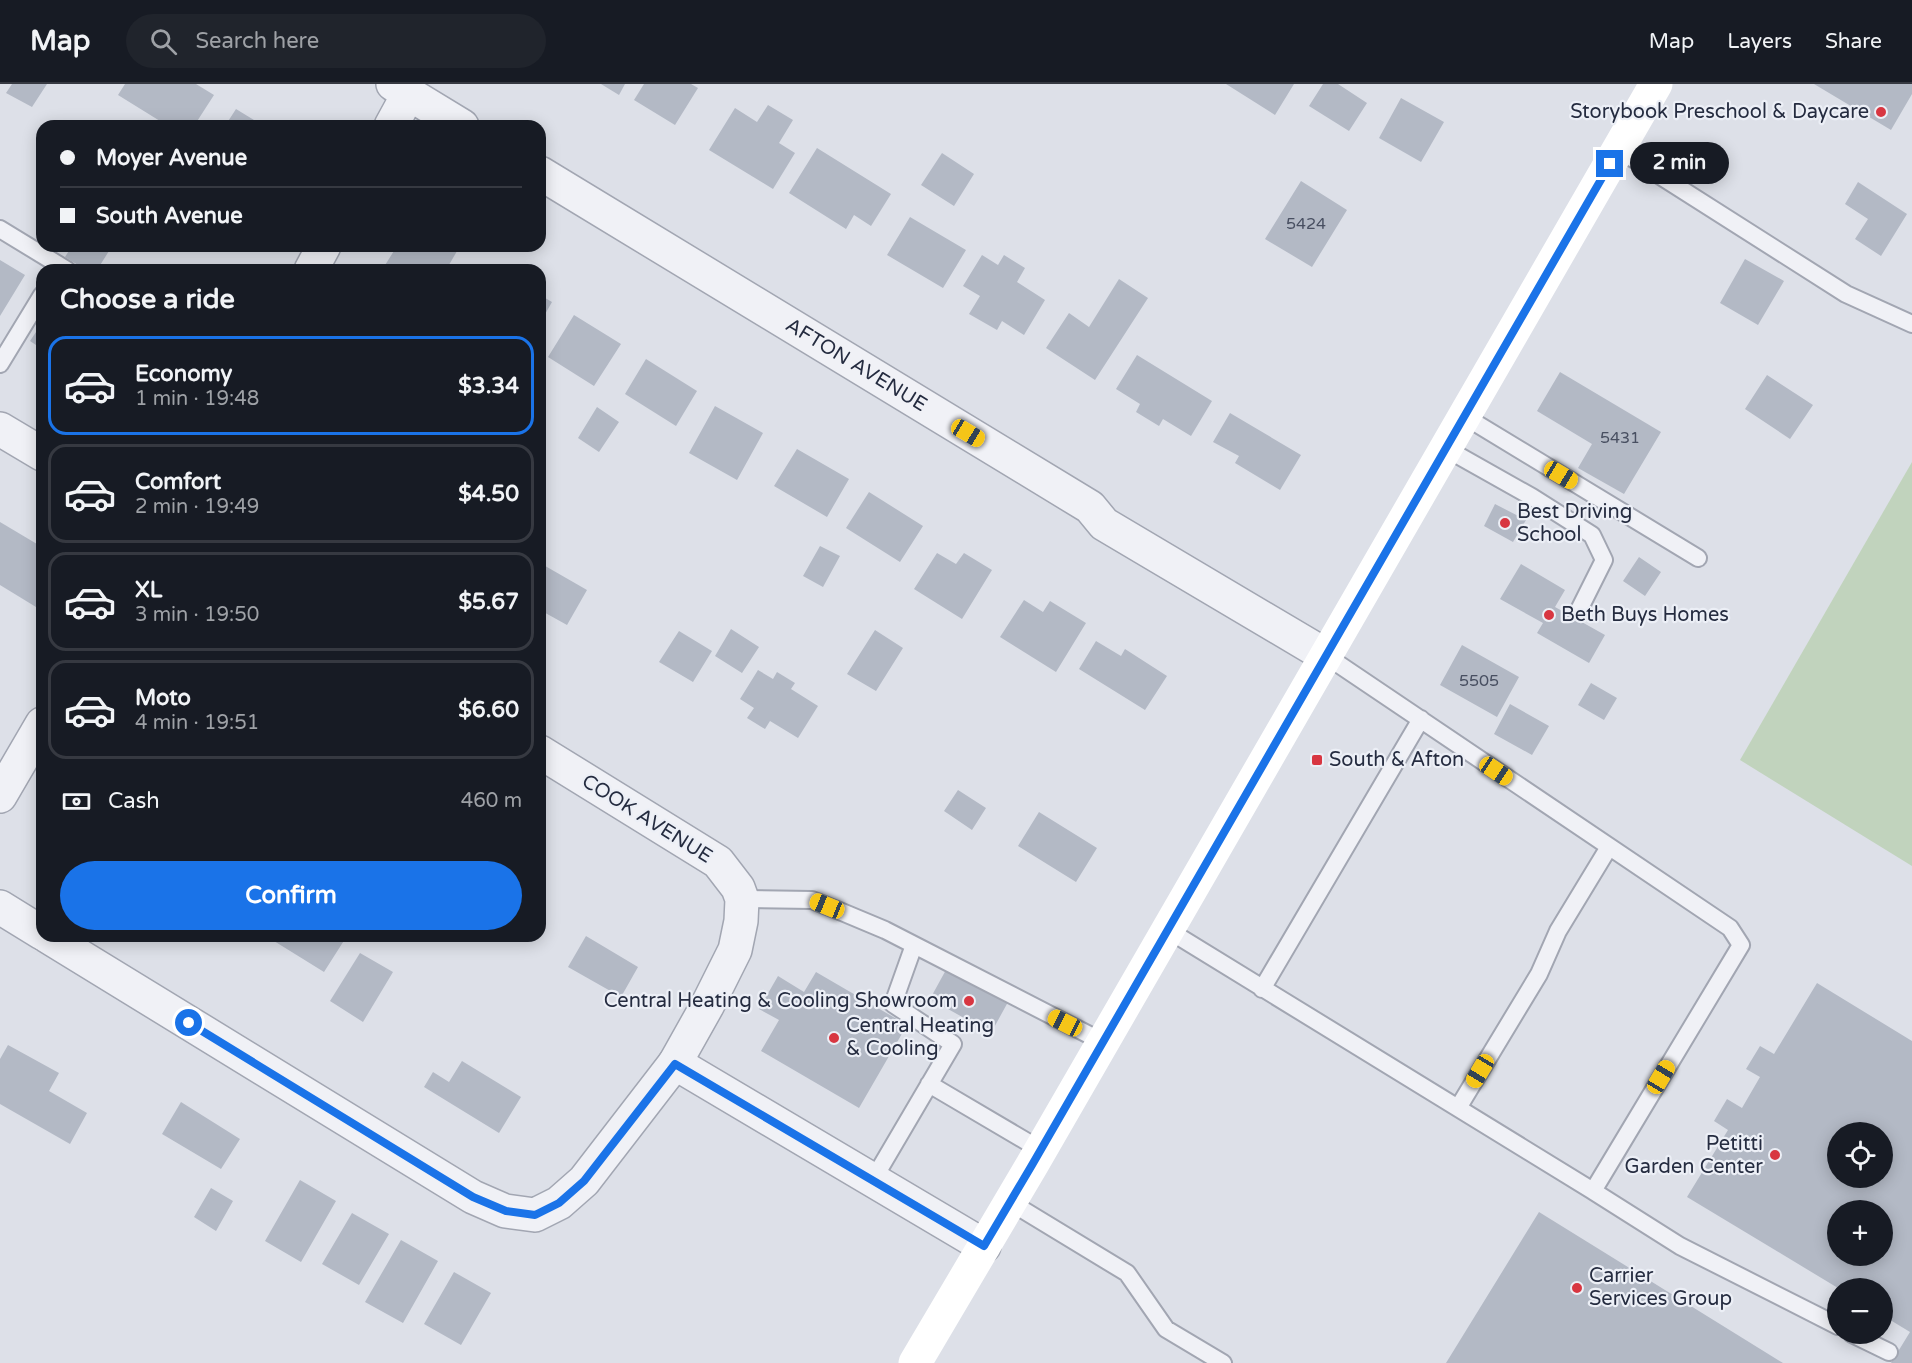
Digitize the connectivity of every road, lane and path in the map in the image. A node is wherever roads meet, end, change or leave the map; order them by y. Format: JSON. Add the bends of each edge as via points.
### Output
{"nodes":[{"id":1,"x":1656,"y":84,"type":"edge"},
{"id":2,"x":401,"y":89,"type":"edge"},
{"id":3,"x":393,"y":120,"type":"edge"},
{"id":4,"x":452,"y":120,"type":"edge"},
{"id":5,"x":1618,"y":149,"type":"junction"},
{"id":6,"x":546,"y":177,"type":"edge"},
{"id":7,"x":0,"y":229,"type":"edge"},
{"id":8,"x":53,"y":264,"type":"edge"},
{"id":9,"x":36,"y":305,"type":"edge"},
{"id":10,"x":1912,"y":324,"type":"edge"},
{"id":11,"x":0,"y":364,"type":"edge"},
{"id":12,"x":1464,"y":416,"type":"junction"},
{"id":13,"x":0,"y":429,"type":"edge"},
{"id":14,"x":1445,"y":448,"type":"junction"},
{"id":15,"x":36,"y":450,"type":"edge"},
{"id":16,"x":1698,"y":558,"type":"dead end"},
{"id":17,"x":1580,"y":608,"type":"dead end"},
{"id":18,"x":1325,"y":655,"type":"junction"},
{"id":19,"x":1421,"y":719,"type":"junction"},
{"id":20,"x":36,"y":734,"type":"edge"},
{"id":21,"x":546,"y":756,"type":"edge"},
{"id":22,"x":0,"y":796,"type":"edge"},
{"id":23,"x":1609,"y":847,"type":"junction"},
{"id":24,"x":742,"y":899,"type":"junction"},
{"id":25,"x":0,"y":907,"type":"edge"},
{"id":26,"x":36,"y":929,"type":"edge"},
{"id":27,"x":1167,"y":930,"type":"junction"},
{"id":28,"x":57,"y":942,"type":"edge"},
{"id":29,"x":914,"y":945,"type":"junction"},
{"id":30,"x":1262,"y":989,"type":"junction"},
{"id":31,"x":1103,"y":1042,"type":"junction"},
{"id":32,"x":675,"y":1064,"type":"junction"},
{"id":33,"x":929,"y":1084,"type":"junction"},
{"id":34,"x":1458,"y":1108,"type":"junction"},
{"id":35,"x":1041,"y":1150,"type":"junction"},
{"id":36,"x":873,"y":1180,"type":"junction"},
{"id":37,"x":1593,"y":1191,"type":"junction"},
{"id":38,"x":1010,"y":1202,"type":"junction"},
{"id":39,"x":984,"y":1246,"type":"junction"},
{"id":40,"x":1827,"y":1320,"type":"edge"},
{"id":41,"x":1872,"y":1344,"type":"edge"},
{"id":42,"x":1888,"y":1352,"type":"dead end"},
{"id":43,"x":915,"y":1363,"type":"edge"},
{"id":44,"x":1223,"y":1363,"type":"edge"}],
"edges":[{"from":1,"to":5,"type":"main road"},
{"from":2,"to":3,"type":"street"},
{"from":2,"to":4,"type":"street"},
{"from":5,"to":10,"type":"lane","via":[[1846,294]]},
{"from":5,"to":12,"type":"main road"},
{"from":6,"to":18,"type":"street","name":"AFTON AVENUE","via":[[1090,507],[1104,524]]},
{"from":7,"to":8,"type":"lane"},
{"from":9,"to":11,"type":"lane"},
{"from":12,"to":14,"type":"main road"},
{"from":12,"to":16,"type":"lane"},
{"from":13,"to":15,"type":"street"},
{"from":14,"to":17,"type":"lane","via":[[1592,535],[1604,560]]},
{"from":14,"to":18,"type":"main road"},
{"from":18,"to":19,"type":"lane"},
{"from":18,"to":27,"type":"main road"},
{"from":19,"to":23,"type":"lane"},
{"from":19,"to":30,"type":"lane"},
{"from":20,"to":22,"type":"street"},
{"from":21,"to":24,"type":"street","name":"COOK AVENUE","via":[[718,862]]},
{"from":23,"to":34,"type":"lane","via":[[1558,932],[1539,974]]},
{"from":23,"to":37,"type":"lane","via":[[1730,928],[1741,945]]},
{"from":24,"to":29,"type":"lane","via":[[812,900]]},
{"from":24,"to":32,"type":"street","via":[[735,951]]},
{"from":25,"to":26,"type":"street"},
{"from":27,"to":30,"type":"lane"},
{"from":27,"to":31,"type":"main road"},
{"from":28,"to":32,"type":"street","via":[[473,1197],[506,1211],[535,1215],[559,1203],[584,1181]]},
{"from":29,"to":31,"type":"lane"},
{"from":29,"to":33,"type":"lane","via":[[893,1004],[953,1044]]},
{"from":30,"to":34,"type":"lane"},
{"from":31,"to":35,"type":"main road"},
{"from":32,"to":36,"type":"street"},
{"from":33,"to":35,"type":"lane"},
{"from":33,"to":36,"type":"lane"},
{"from":34,"to":37,"type":"lane"},
{"from":35,"to":38,"type":"main road"},
{"from":36,"to":39,"type":"street"},
{"from":37,"to":40,"type":"lane","via":[[1680,1246]]},
{"from":38,"to":39,"type":"main road"},
{"from":38,"to":44,"type":"lane","via":[[1127,1273],[1166,1329]]},
{"from":39,"to":43,"type":"main road"},
{"from":41,"to":42,"type":"lane"}]}
